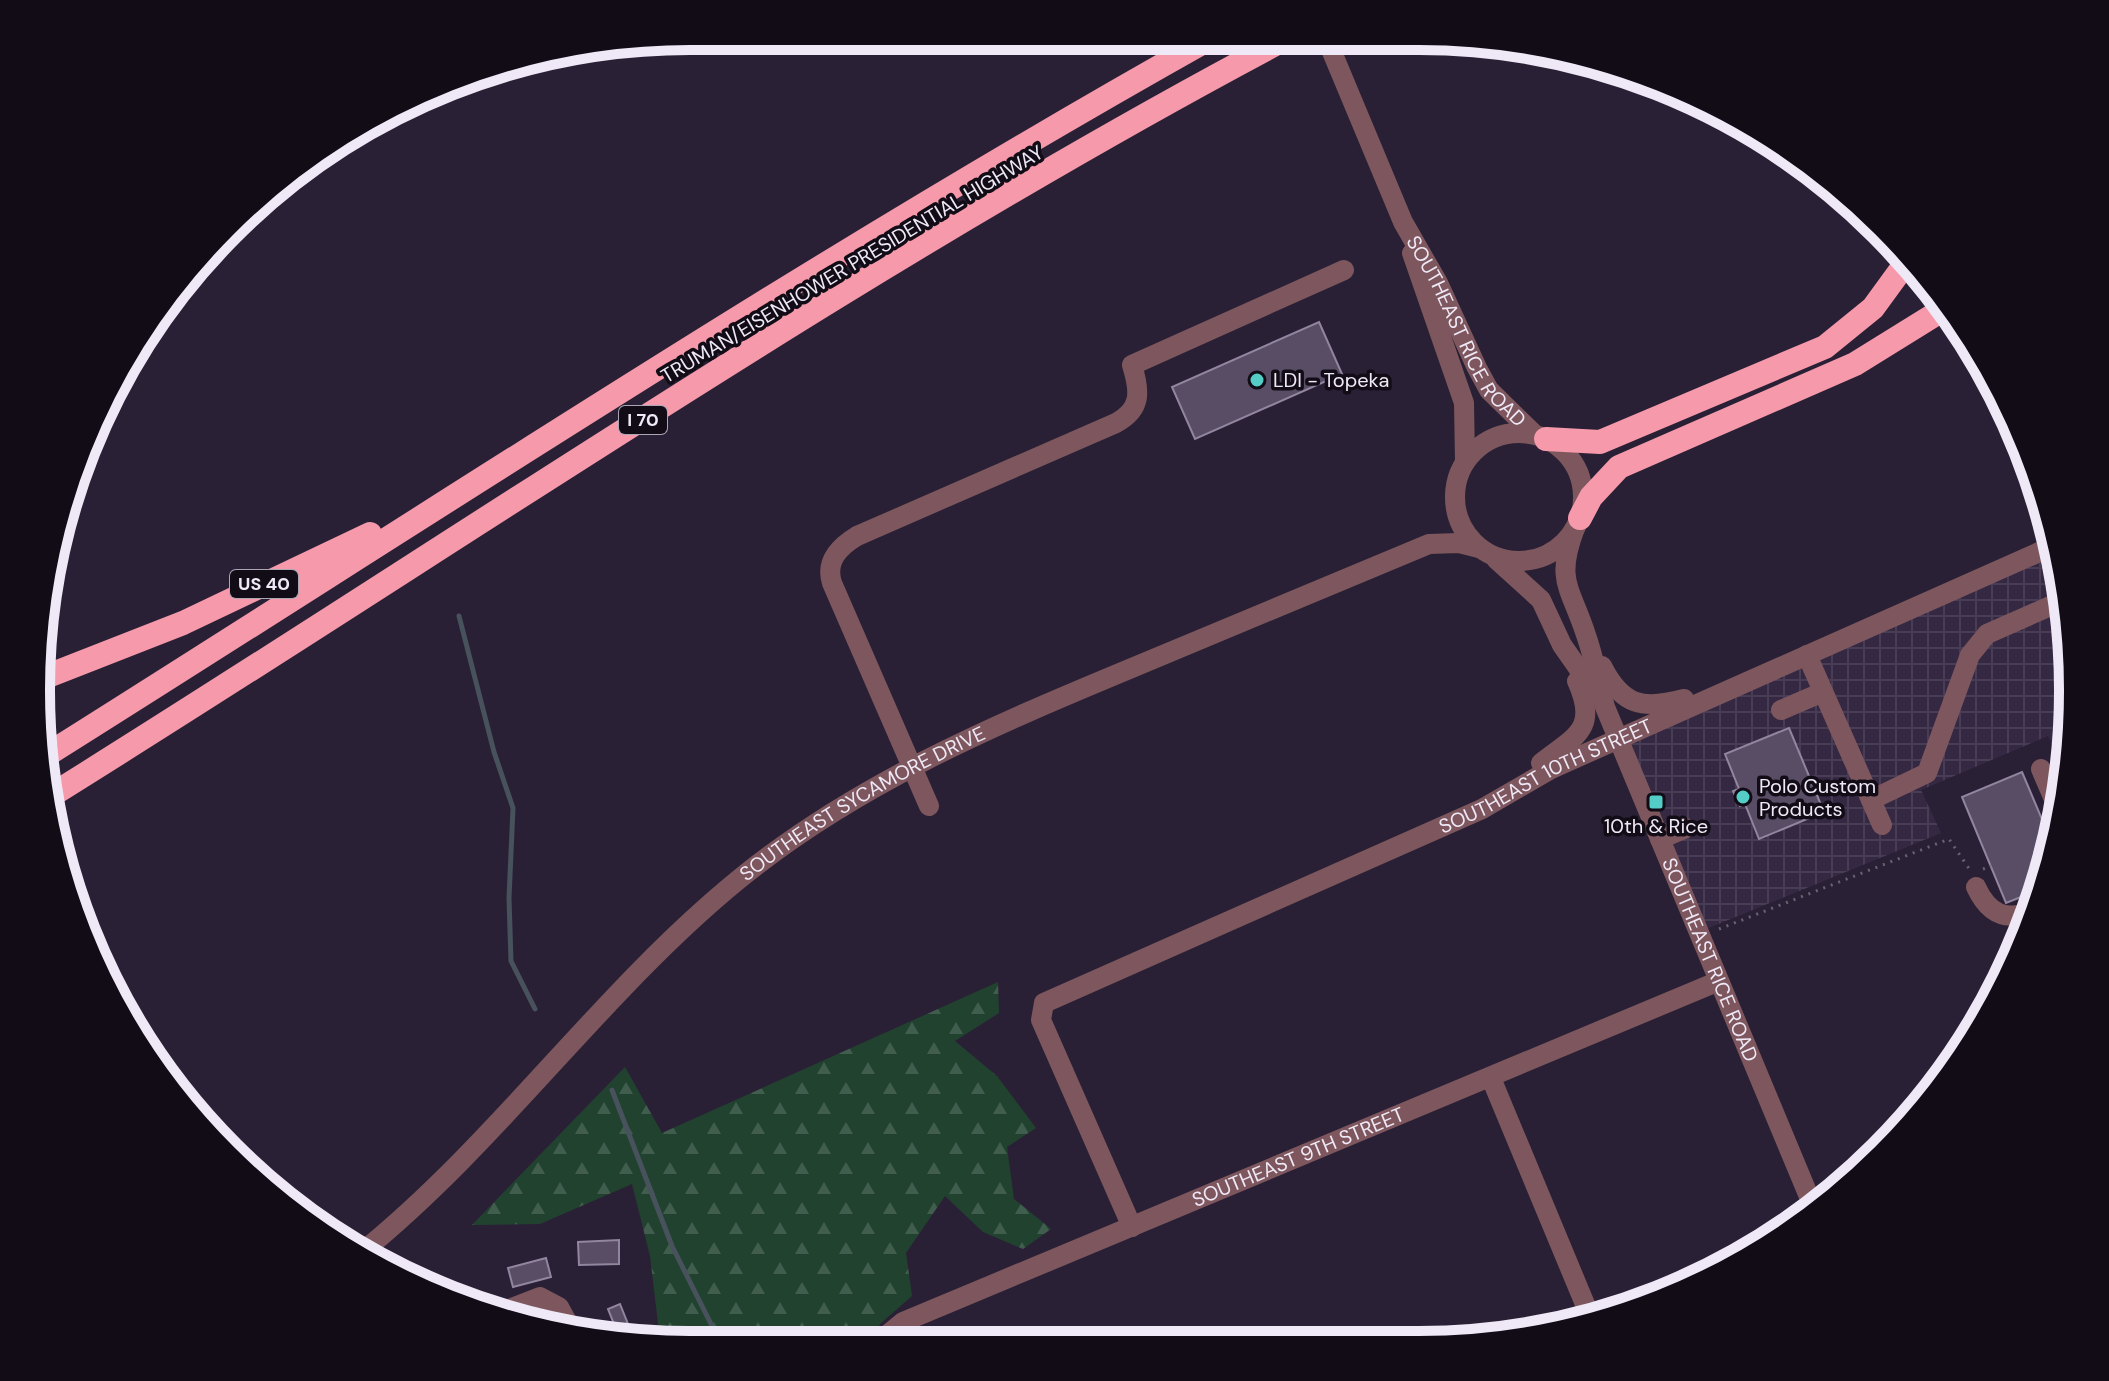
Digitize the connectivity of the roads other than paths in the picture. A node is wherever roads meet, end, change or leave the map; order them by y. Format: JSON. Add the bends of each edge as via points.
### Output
{"nodes":[{"id":1,"x":1190,"y":50,"type":"edge"},
{"id":2,"x":1264,"y":50,"type":"edge"},
{"id":3,"x":1268,"y":50,"type":"edge"},
{"id":4,"x":1331,"y":50,"type":"edge"},
{"id":5,"x":1249,"y":58,"type":"junction"},
{"id":6,"x":1403,"y":222,"type":"junction"},
{"id":7,"x":1901,"y":269,"type":"edge"},
{"id":8,"x":1344,"y":270,"type":"dead end"},
{"id":9,"x":1936,"y":314,"type":"edge"},
{"id":10,"x":1541,"y":437,"type":"junction"},
{"id":11,"x":1465,"y":461,"type":"junction"},
{"id":12,"x":483,"y":478,"type":"junction"},
{"id":13,"x":1577,"y":523,"type":"junction"},
{"id":14,"x":2043,"y":550,"type":"edge"},
{"id":15,"x":1486,"y":552,"type":"junction"},
{"id":16,"x":2054,"y":605,"type":"edge"},
{"id":17,"x":1586,"y":634,"type":"junction"},
{"id":18,"x":1562,"y":645,"type":"junction"},
{"id":19,"x":1807,"y":655,"type":"junction"},
{"id":20,"x":50,"y":675,"type":"edge"},
{"id":21,"x":1742,"y":684,"type":"junction"},
{"id":22,"x":1823,"y":692,"type":"junction"},
{"id":23,"x":1605,"y":707,"type":"junction"},
{"id":24,"x":1781,"y":710,"type":"dead end"},
{"id":25,"x":1618,"y":739,"type":"junction"},
{"id":26,"x":53,"y":751,"type":"edge"},
{"id":27,"x":912,"y":765,"type":"junction"},
{"id":28,"x":2041,"y":769,"type":"dead end"},
{"id":29,"x":1515,"y":790,"type":"junction"},
{"id":30,"x":58,"y":791,"type":"edge"},
{"id":31,"x":2051,"y":792,"type":"edge"},
{"id":32,"x":1871,"y":800,"type":"junction"},
{"id":33,"x":929,"y":806,"type":"dead end"},
{"id":34,"x":1882,"y":825,"type":"dead end"},
{"id":35,"x":1686,"y":828,"type":"dead end"},
{"id":36,"x":1660,"y":839,"type":"junction"},
{"id":37,"x":1976,"y":887,"type":"dead end"},
{"id":38,"x":2017,"y":918,"type":"edge"},
{"id":39,"x":1719,"y":981,"type":"junction"},
{"id":40,"x":1491,"y":1078,"type":"junction"},
{"id":41,"x":1809,"y":1198,"type":"edge"},
{"id":42,"x":1132,"y":1227,"type":"junction"},
{"id":43,"x":370,"y":1245,"type":"edge"},
{"id":44,"x":516,"y":1306,"type":"edge"},
{"id":45,"x":1587,"y":1308,"type":"edge"},
{"id":46,"x":565,"y":1319,"type":"edge"},
{"id":47,"x":892,"y":1331,"type":"edge"}],
"edges":[{"from":1,"to":12,"type":"highway","name":"TRUMAN/EISENHOWER PRESIDENTIAL HIGHWAY","number":"I 70","via":[[905,213]]},
{"from":2,"to":5,"type":"highway","name":"TRUMAN/EISENHOWER PRESIDENTIAL HIGHWAY","number":"I 70"},
{"from":3,"to":5,"type":"highway"},
{"from":4,"to":6,"type":"street","name":"SOUTHEAST RICE ROAD"},
{"from":5,"to":30,"type":"highway","name":"TRUMAN/EISENHOWER PRESIDENTIAL HIGHWAY","number":"I 70","via":[[847,291]]},
{"from":6,"to":10,"type":"street","name":"SOUTHEAST RICE ROAD","via":[[1489,390]]},
{"from":6,"to":11,"type":"street","name":"SOUTHEAST RICE ROAD","via":[[1421,289],[1464,403]]},
{"from":7,"to":10,"type":"highway","via":[[1873,308],[1813,353],[1600,442]]},
{"from":8,"to":27,"type":"street","via":[[1132,365],[1139,397],[1129,416],[857,536],[837,551],[829,573],[832,583]]},
{"from":9,"to":13,"type":"highway","via":[[1855,364],[1619,467],[1591,497]]},
{"from":10,"to":11,"type":"street","via":[[1501,435]]},
{"from":10,"to":13,"type":"street","via":[[1570,458],[1578,472],[1583,503]]},
{"from":11,"to":15,"type":"street","via":[[1455,486],[1456,514],[1469,538]]},
{"from":12,"to":20,"type":"highway","number":"US 40","via":[[183,623]]},
{"from":12,"to":26,"type":"highway","name":"TRUMAN/EISENHOWER PRESIDENTIAL HIGHWAY","number":"I 70"},
{"from":13,"to":15,"type":"street","via":[[1560,547],[1539,558],[1516,561]]},
{"from":13,"to":17,"type":"street","name":"SOUTHEAST RICE ROAD","via":[[1564,572]]},
{"from":14,"to":19,"type":"street","name":"SOUTHEAST 10TH STREET"},
{"from":15,"to":18,"type":"street","name":"SOUTHEAST RICE ROAD","via":[[1541,600]]},
{"from":15,"to":27,"type":"street","name":"SOUTHEAST SYCAMORE DRIVE","via":[[1459,543],[1429,544],[987,728]]},
{"from":16,"to":32,"type":"street","via":[[1981,638],[1927,773]]},
{"from":17,"to":21,"type":"street","via":[[1610,682],[1636,703],[1658,706]]},
{"from":17,"to":23,"type":"street","name":"SOUTHEAST RICE ROAD"},
{"from":18,"to":23,"type":"street","name":"SOUTHEAST RICE ROAD"},
{"from":18,"to":29,"type":"street","via":[[1586,701],[1585,719],[1574,740]]},
{"from":19,"to":21,"type":"street","name":"SOUTHEAST 10TH STREET"},
{"from":19,"to":22,"type":"street"},
{"from":21,"to":25,"type":"street","name":"SOUTHEAST 10TH STREET"},
{"from":22,"to":24,"type":"street"},
{"from":22,"to":32,"type":"street"},
{"from":23,"to":25,"type":"street","name":"SOUTHEAST RICE ROAD"},
{"from":25,"to":29,"type":"street","name":"SOUTHEAST 10TH STREET"},
{"from":25,"to":36,"type":"street","name":"SOUTHEAST RICE ROAD"},
{"from":27,"to":33,"type":"street"},
{"from":27,"to":43,"type":"street","name":"SOUTHEAST SYCAMORE DRIVE","via":[[792,839],[692,919],[601,1007],[472,1150]]},
{"from":28,"to":31,"type":"street"},
{"from":29,"to":42,"type":"street","name":"SOUTHEAST 10TH STREET","via":[[1049,1000],[1040,1011],[1041,1020]]},
{"from":32,"to":34,"type":"street"},
{"from":35,"to":36,"type":"street"},
{"from":36,"to":39,"type":"street","name":"SOUTHEAST RICE ROAD"},
{"from":37,"to":38,"type":"street","via":[[1994,912]]},
{"from":39,"to":40,"type":"street","name":"SOUTHEAST 9TH STREET"},
{"from":39,"to":41,"type":"street","name":"SOUTHEAST RICE ROAD"},
{"from":40,"to":42,"type":"street","name":"SOUTHEAST 9TH STREET"},
{"from":40,"to":45,"type":"street"},
{"from":42,"to":47,"type":"street","name":"SOUTHEAST 9TH STREET"},
{"from":44,"to":46,"type":"street","via":[[540,1297],[559,1307]]}]}
